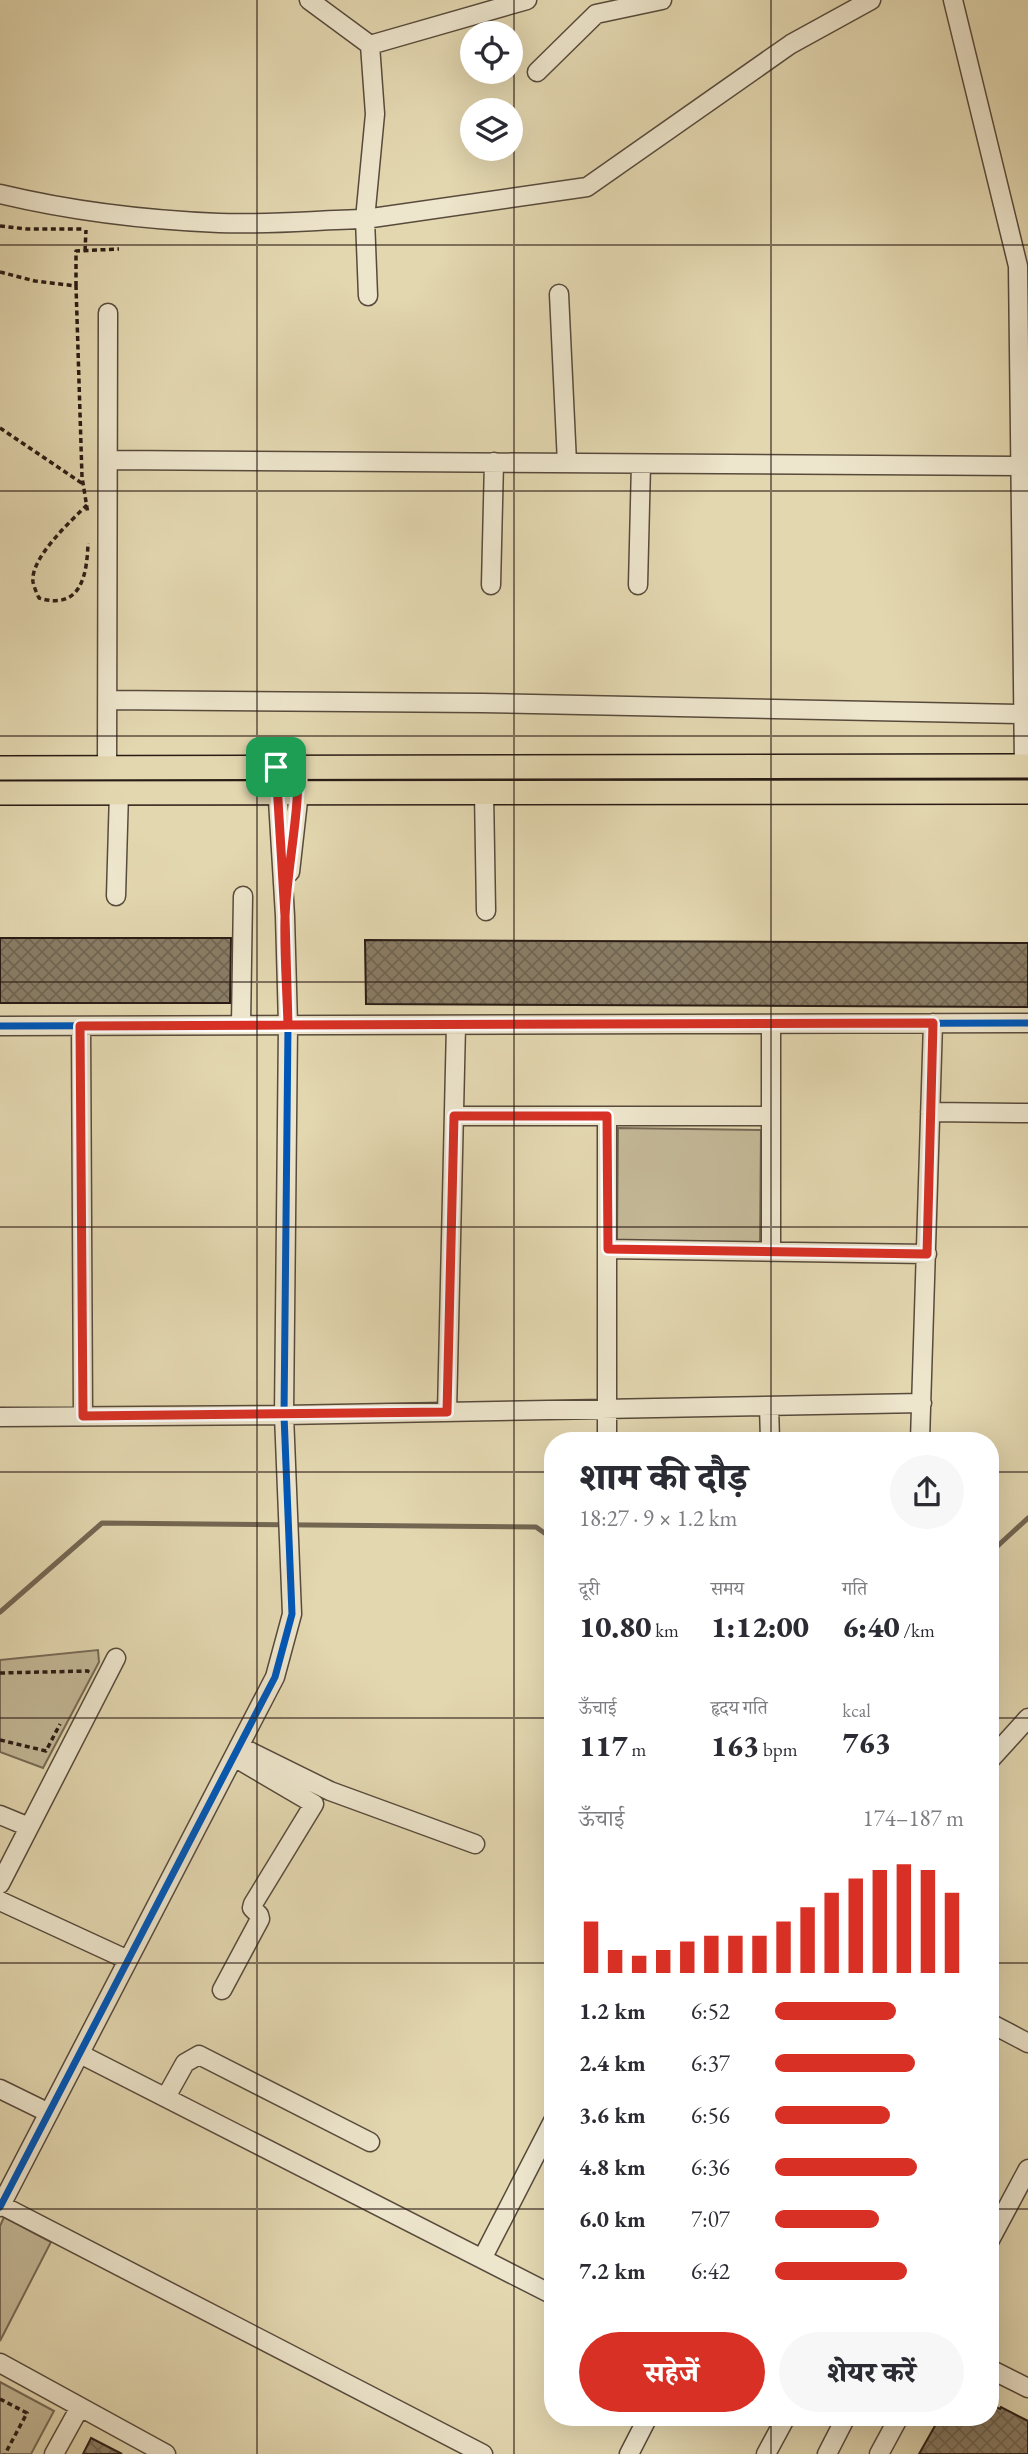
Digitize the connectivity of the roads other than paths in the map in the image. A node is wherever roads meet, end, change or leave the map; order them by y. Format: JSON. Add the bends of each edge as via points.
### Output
{"nodes":[{"id":1,"x":309,"y":0,"type":"edge"},
{"id":2,"x":527,"y":0,"type":"edge"},
{"id":3,"x":662,"y":0,"type":"edge"},
{"id":4,"x":872,"y":0,"type":"edge"},
{"id":5,"x":953,"y":0,"type":"edge"},
{"id":6,"x":370,"y":45,"type":"junction"},
{"id":7,"x":537,"y":72,"type":"dead end"},
{"id":8,"x":0,"y":194,"type":"edge"},
{"id":9,"x":365,"y":219,"type":"junction"},
{"id":10,"x":559,"y":294,"type":"dead end"},
{"id":11,"x":368,"y":296,"type":"dead end"},
{"id":12,"x":108,"y":313,"type":"dead end"},
{"id":13,"x":109,"y":460,"type":"junction"},
{"id":14,"x":494,"y":462,"type":"junction"},
{"id":15,"x":566,"y":463,"type":"junction"},
{"id":16,"x":641,"y":464,"type":"junction"},
{"id":17,"x":1024,"y":465,"type":"edge"},
{"id":18,"x":491,"y":585,"type":"dead end"},
{"id":19,"x":638,"y":585,"type":"dead end"},
{"id":20,"x":107,"y":700,"type":"junction"},
{"id":21,"x":1024,"y":714,"type":"junction"},
{"id":22,"x":1026,"y":766,"type":"edge"},
{"id":23,"x":287,"y":767,"type":"junction"},
{"id":24,"x":0,"y":768,"type":"edge"},
{"id":25,"x":107,"y":768,"type":"junction"},
{"id":26,"x":119,"y":792,"type":"junction"},
{"id":27,"x":287,"y":792,"type":"junction"},
{"id":28,"x":484,"y":792,"type":"junction"},
{"id":29,"x":1028,"y":792,"type":"edge"},
{"id":30,"x":0,"y":793,"type":"edge"},
{"id":31,"x":243,"y":895,"type":"dead end"},
{"id":32,"x":116,"y":896,"type":"dead end"},
{"id":33,"x":486,"y":911,"type":"dead end"},
{"id":34,"x":933,"y":1023,"type":"junction"},
{"id":35,"x":1028,"y":1023,"type":"edge"},
{"id":36,"x":771,"y":1024,"type":"junction"},
{"id":37,"x":241,"y":1025,"type":"junction"},
{"id":38,"x":288,"y":1025,"type":"junction"},
{"id":39,"x":456,"y":1025,"type":"junction"},
{"id":40,"x":0,"y":1026,"type":"edge"},
{"id":41,"x":80,"y":1026,"type":"junction"},
{"id":42,"x":930,"y":1112,"type":"junction"},
{"id":43,"x":1028,"y":1113,"type":"edge"},
{"id":44,"x":454,"y":1116,"type":"junction"},
{"id":45,"x":607,"y":1116,"type":"junction"},
{"id":46,"x":770,"y":1116,"type":"junction"},
{"id":47,"x":608,"y":1249,"type":"junction"},
{"id":48,"x":771,"y":1252,"type":"junction"},
{"id":49,"x":927,"y":1254,"type":"junction"},
{"id":50,"x":922,"y":1403,"type":"junction"},
{"id":51,"x":769,"y":1406,"type":"junction"},
{"id":52,"x":607,"y":1409,"type":"junction"},
{"id":53,"x":447,"y":1412,"type":"junction"},
{"id":54,"x":284,"y":1415,"type":"junction"},
{"id":55,"x":83,"y":1416,"type":"junction"},
{"id":56,"x":0,"y":1417,"type":"edge"},
{"id":57,"x":607,"y":1432,"type":"edge"},
{"id":58,"x":770,"y":1432,"type":"edge"},
{"id":59,"x":920,"y":1432,"type":"edge"},
{"id":60,"x":116,"y":1658,"type":"dead end"},
{"id":61,"x":1028,"y":1718,"type":"edge"},
{"id":62,"x":999,"y":1750,"type":"edge"},
{"id":63,"x":237,"y":1751,"type":"junction"},
{"id":64,"x":0,"y":1815,"type":"edge"},
{"id":65,"x":29,"y":1827,"type":"junction"},
{"id":66,"x":475,"y":1844,"type":"dead end"},
{"id":67,"x":0,"y":1884,"type":"edge"},
{"id":68,"x":0,"y":1901,"type":"edge"},
{"id":69,"x":128,"y":1960,"type":"junction"},
{"id":70,"x":222,"y":1990,"type":"dead end"},
{"id":71,"x":999,"y":2028,"type":"edge"},
{"id":72,"x":1028,"y":2043,"type":"edge"},
{"id":73,"x":80,"y":2054,"type":"junction"},
{"id":74,"x":0,"y":2089,"type":"edge"},
{"id":75,"x":166,"y":2097,"type":"junction"},
{"id":76,"x":49,"y":2113,"type":"junction"},
{"id":77,"x":544,"y":2139,"type":"edge"},
{"id":78,"x":370,"y":2142,"type":"dead end"},
{"id":79,"x":1028,"y":2169,"type":"edge"},
{"id":80,"x":1,"y":2206,"type":"edge"},
{"id":81,"x":999,"y":2223,"type":"edge"},
{"id":82,"x":482,"y":2259,"type":"junction"},
{"id":83,"x":544,"y":2290,"type":"edge"},
{"id":84,"x":0,"y":2363,"type":"edge"},
{"id":85,"x":999,"y":2374,"type":"edge"},
{"id":86,"x":1028,"y":2388,"type":"edge"},
{"id":87,"x":80,"y":2407,"type":"junction"},
{"id":88,"x":643,"y":2426,"type":"edge"},
{"id":89,"x":781,"y":2426,"type":"edge"},
{"id":90,"x":841,"y":2426,"type":"edge"},
{"id":91,"x":894,"y":2426,"type":"edge"},
{"id":92,"x":54,"y":2454,"type":"edge"},
{"id":93,"x":166,"y":2454,"type":"edge"},
{"id":94,"x":482,"y":2454,"type":"edge"},
{"id":95,"x":629,"y":2454,"type":"edge"},
{"id":96,"x":766,"y":2454,"type":"edge"},
{"id":97,"x":827,"y":2454,"type":"edge"},
{"id":98,"x":879,"y":2454,"type":"edge"}],
"edges":[{"from":1,"to":6,"type":"street"},
{"from":2,"to":6,"type":"street"},
{"from":3,"to":7,"type":"street","via":[[596,15]]},
{"from":4,"to":9,"type":"street","via":[[791,44],[587,187]]},
{"from":5,"to":17,"type":"street","via":[[1018,266]]},
{"from":6,"to":9,"type":"street","via":[[375,114]]},
{"from":8,"to":9,"type":"street","via":[[151,219],[258,223]]},
{"from":9,"to":11,"type":"street"},
{"from":10,"to":15,"type":"street"},
{"from":12,"to":13,"type":"street"},
{"from":13,"to":14,"type":"street"},
{"from":13,"to":20,"type":"street"},
{"from":14,"to":15,"type":"street"},
{"from":14,"to":18,"type":"street"},
{"from":15,"to":16,"type":"street"},
{"from":16,"to":17,"type":"street"},
{"from":16,"to":19,"type":"street"},
{"from":17,"to":21,"type":"street"},
{"from":20,"to":21,"type":"street"},
{"from":20,"to":25,"type":"street"},
{"from":21,"to":22,"type":"street"},
{"from":22,"to":23,"type":"main road"},
{"from":23,"to":25,"type":"main road"},
{"from":23,"to":27,"type":"street"},
{"from":24,"to":25,"type":"main road"},
{"from":26,"to":27,"type":"main road"},
{"from":26,"to":30,"type":"main road"},
{"from":26,"to":32,"type":"street"},
{"from":27,"to":28,"type":"main road"},
{"from":27,"to":38,"type":"street"},
{"from":28,"to":29,"type":"main road"},
{"from":28,"to":33,"type":"street"},
{"from":31,"to":37,"type":"street"},
{"from":34,"to":35,"type":"street"},
{"from":34,"to":36,"type":"street"},
{"from":34,"to":42,"type":"street"},
{"from":36,"to":39,"type":"street"},
{"from":36,"to":46,"type":"street"},
{"from":37,"to":38,"type":"street"},
{"from":37,"to":41,"type":"street"},
{"from":38,"to":39,"type":"street"},
{"from":38,"to":54,"type":"street"},
{"from":39,"to":44,"type":"street"},
{"from":40,"to":41,"type":"street"},
{"from":41,"to":55,"type":"street"},
{"from":42,"to":43,"type":"street"},
{"from":42,"to":49,"type":"street"},
{"from":44,"to":45,"type":"street"},
{"from":44,"to":53,"type":"street"},
{"from":45,"to":46,"type":"street"},
{"from":45,"to":47,"type":"street"},
{"from":46,"to":48,"type":"street"},
{"from":47,"to":48,"type":"street"},
{"from":47,"to":52,"type":"street"},
{"from":48,"to":49,"type":"street"},
{"from":49,"to":50,"type":"street"},
{"from":50,"to":51,"type":"street"},
{"from":50,"to":59,"type":"street"},
{"from":51,"to":52,"type":"street"},
{"from":51,"to":58,"type":"street"},
{"from":52,"to":53,"type":"street"},
{"from":52,"to":57,"type":"street"},
{"from":53,"to":54,"type":"street"},
{"from":54,"to":55,"type":"street"},
{"from":54,"to":63,"type":"street","via":[[292,1614],[275,1677]]},
{"from":55,"to":56,"type":"street"},
{"from":60,"to":65,"type":"street"},
{"from":61,"to":62,"type":"street"},
{"from":63,"to":66,"type":"street"},
{"from":63,"to":69,"type":"street"},
{"from":63,"to":70,"type":"street","via":[[314,1804],[253,1904],[260,1919]]},
{"from":64,"to":65,"type":"street"},
{"from":65,"to":67,"type":"street"},
{"from":68,"to":69,"type":"street"},
{"from":69,"to":73,"type":"street"},
{"from":71,"to":72,"type":"street"},
{"from":73,"to":75,"type":"street"},
{"from":73,"to":76,"type":"street"},
{"from":74,"to":76,"type":"street"},
{"from":75,"to":78,"type":"street","via":[[185,2063],[199,2055]]},
{"from":75,"to":82,"type":"street"},
{"from":76,"to":80,"type":"street"},
{"from":77,"to":82,"type":"street"},
{"from":79,"to":81,"type":"street"},
{"from":80,"to":94,"type":"street"},
{"from":82,"to":83,"type":"street"},
{"from":84,"to":87,"type":"street"},
{"from":85,"to":86,"type":"street"},
{"from":87,"to":92,"type":"street"},
{"from":87,"to":93,"type":"street"},
{"from":88,"to":95,"type":"street"},
{"from":89,"to":96,"type":"street"},
{"from":90,"to":97,"type":"street"},
{"from":91,"to":98,"type":"street"}]}
